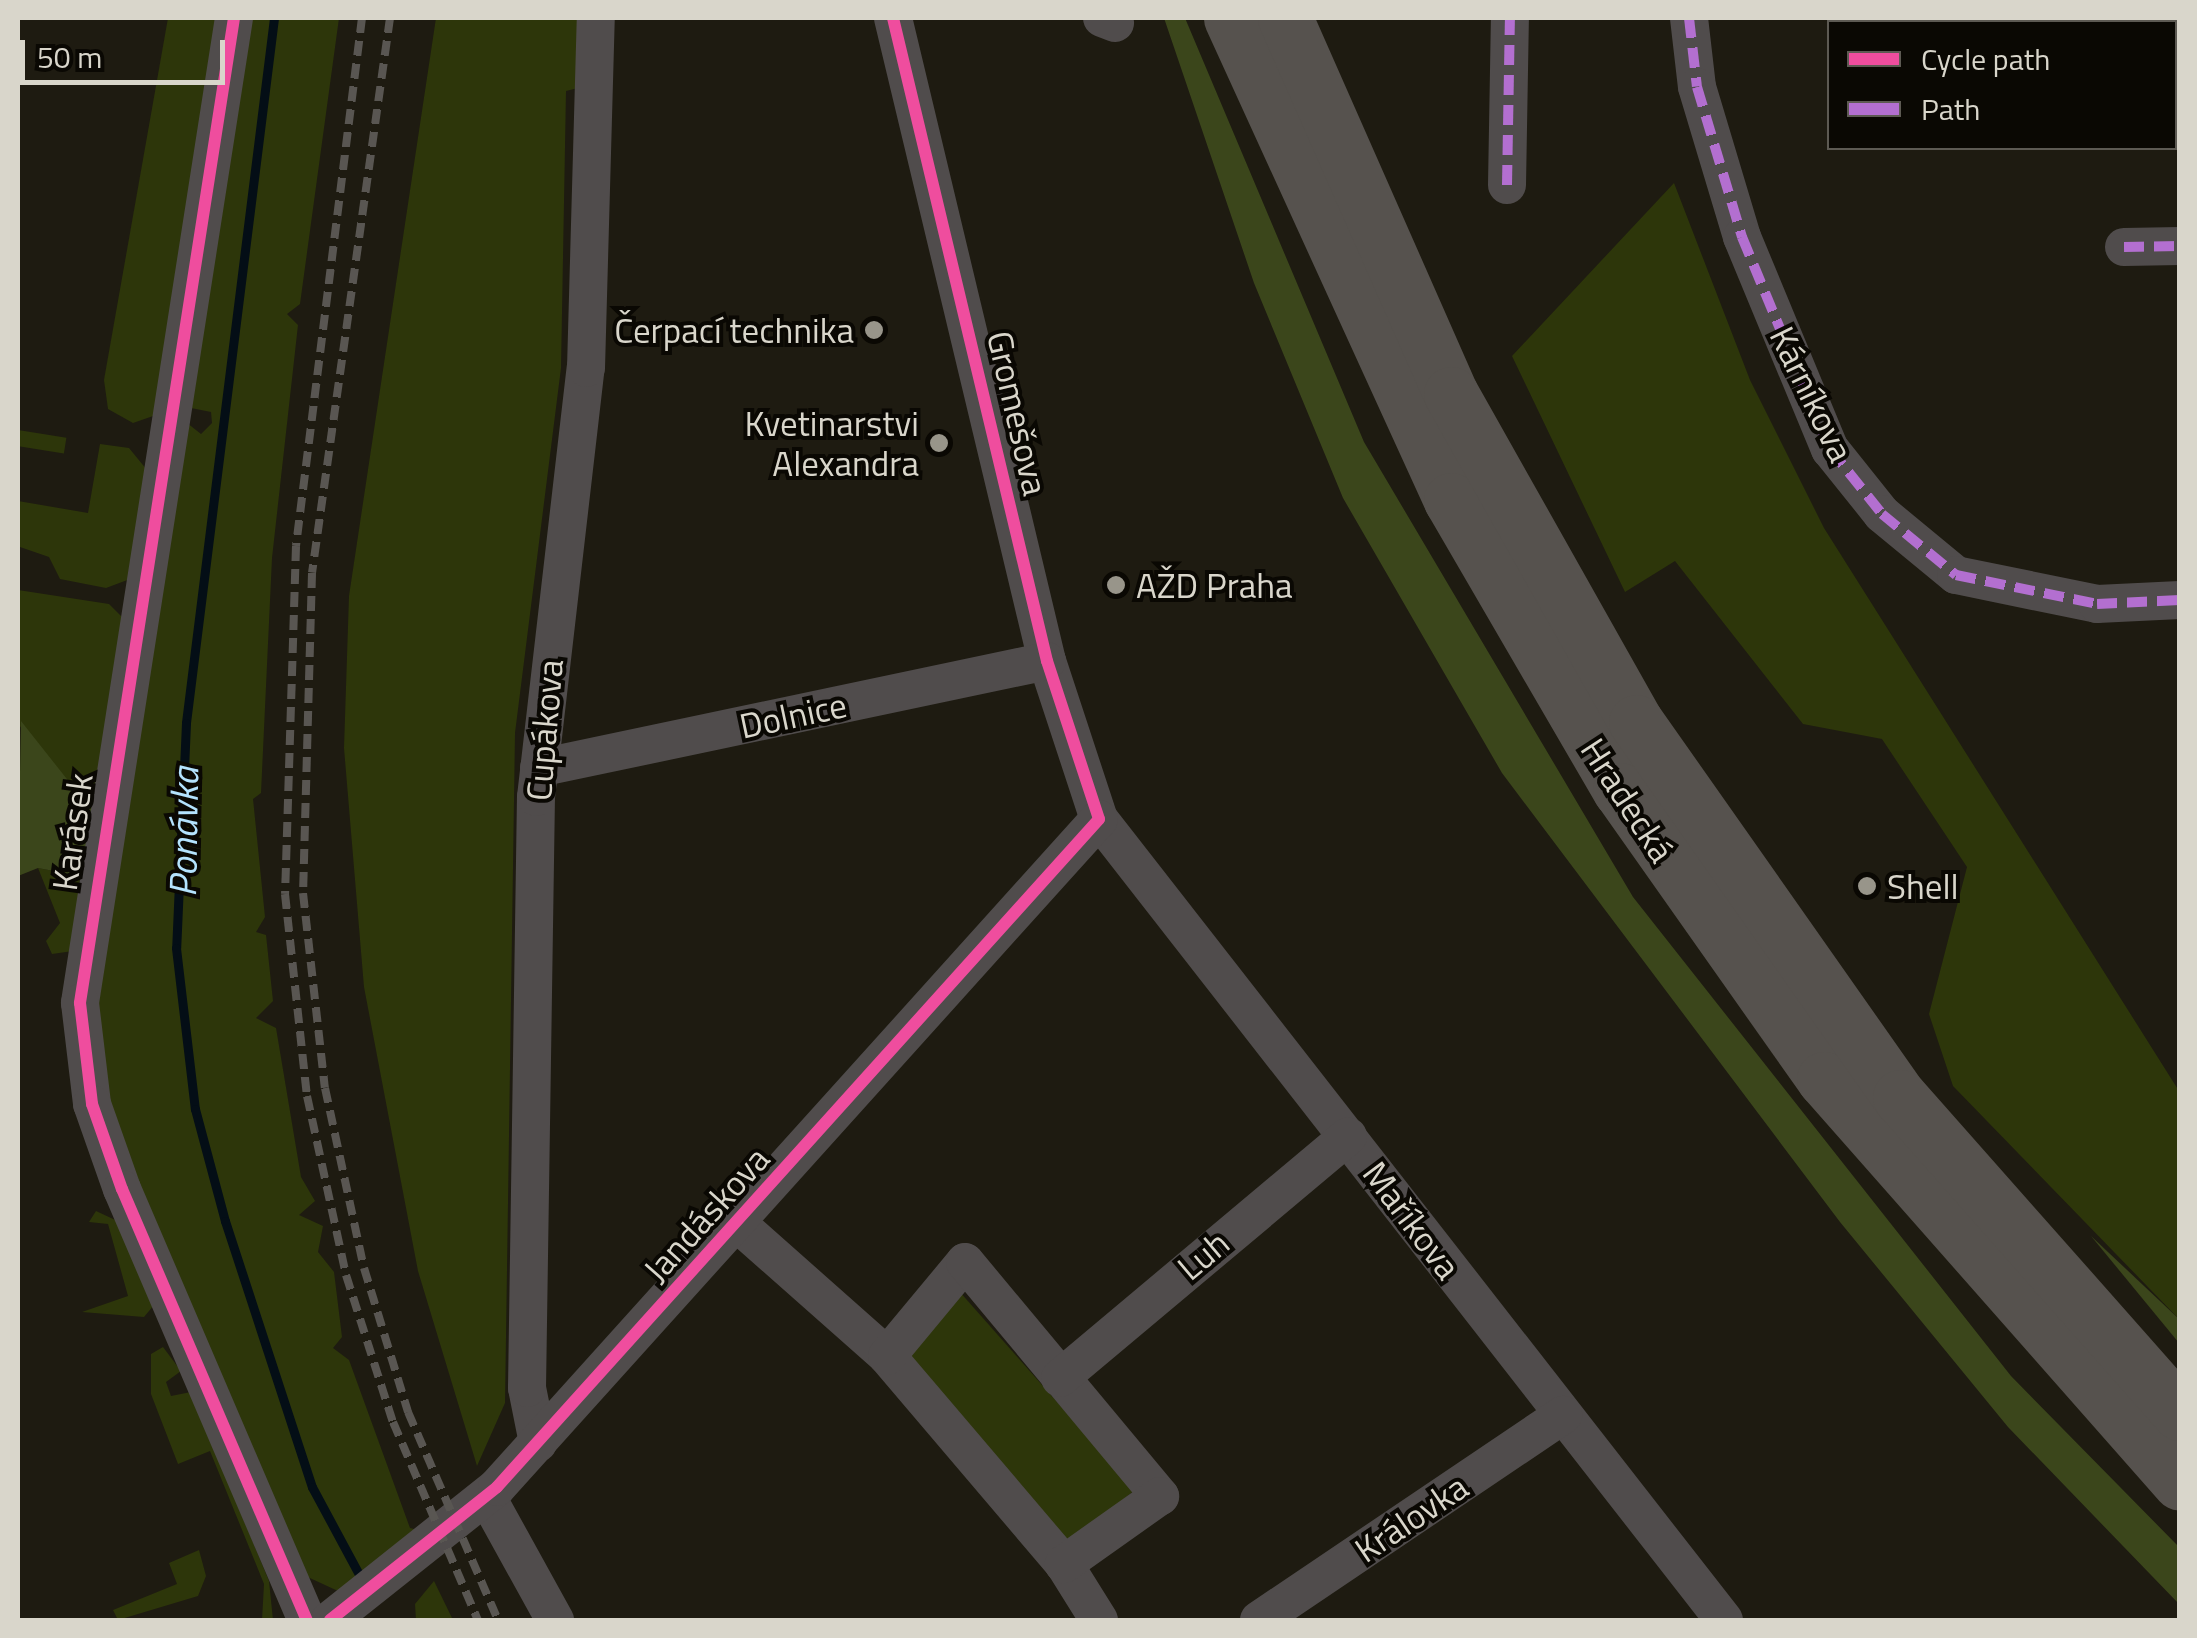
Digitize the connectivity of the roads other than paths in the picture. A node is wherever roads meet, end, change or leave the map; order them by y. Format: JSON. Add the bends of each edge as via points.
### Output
{"nodes":[{"id":1,"x":234,"y":18,"type":"edge"},
{"id":2,"x":596,"y":18,"type":"edge"},
{"id":3,"x":893,"y":18,"type":"edge"},
{"id":4,"x":1231,"y":18,"type":"edge"},
{"id":5,"x":1285,"y":18,"type":"edge"},
{"id":6,"x":1310,"y":18,"type":"edge"},
{"id":7,"x":1510,"y":18,"type":"edge"},
{"id":8,"x":1689,"y":18,"type":"edge"},
{"id":9,"x":1336,"y":148,"type":"junction"},
{"id":10,"x":1507,"y":185,"type":"dead end"},
{"id":11,"x":2180,"y":246,"type":"edge"},
{"id":12,"x":2124,"y":247,"type":"dead end"},
{"id":13,"x":2180,"y":600,"type":"edge"},
{"id":14,"x":1047,"y":662,"type":"junction"},
{"id":15,"x":538,"y":768,"type":"junction"},
{"id":16,"x":1099,"y":819,"type":"junction"},
{"id":17,"x":1348,"y":1136,"type":"junction"},
{"id":18,"x":738,"y":1224,"type":"junction"},
{"id":19,"x":887,"y":1356,"type":"junction"},
{"id":20,"x":1060,"y":1378,"type":"junction"},
{"id":21,"x":2180,"y":1413,"type":"edge"},
{"id":22,"x":1562,"y":1415,"type":"junction"},
{"id":23,"x":538,"y":1443,"type":"junction"},
{"id":24,"x":2180,"y":1483,"type":"edge"},
{"id":25,"x":487,"y":1497,"type":"junction"},
{"id":26,"x":1064,"y":1564,"type":"junction"},
{"id":27,"x":339,"y":1614,"type":"edge"},
{"id":28,"x":306,"y":1620,"type":"edge"},
{"id":29,"x":556,"y":1620,"type":"edge"},
{"id":30,"x":1098,"y":1620,"type":"edge"},
{"id":31,"x":1259,"y":1620,"type":"edge"},
{"id":32,"x":1724,"y":1620,"type":"edge"}],
"edges":[{"from":1,"to":28,"type":"street","name":"Karásek","via":[[80,1003],[92,1104],[122,1189]]},
{"from":2,"to":15,"type":"street","name":"Cupákova","via":[[586,368]]},
{"from":3,"to":14,"type":"street","name":"Gromešova"},
{"from":4,"to":24,"type":"highway","name":"Hradecká","via":[[1450,500],[1620,790],[1858,1121]]},
{"from":5,"to":9,"type":"highway"},
{"from":6,"to":9,"type":"highway"},
{"from":7,"to":10,"type":"street"},
{"from":8,"to":13,"type":"street","name":"Kárníkova","via":[[1697,87],[1728,189],[1830,449],[1913,542],[1956,575],[2061,598]]},
{"from":9,"to":21,"type":"highway","via":[[1552,585],[1831,1006],[1993,1209]]},
{"from":11,"to":12,"type":"street"},
{"from":14,"to":15,"type":"street","name":"Dolnice"},
{"from":14,"to":16,"type":"street","name":"Gromešova"},
{"from":15,"to":23,"type":"street","name":"Cupákova","via":[[527,1388]]},
{"from":16,"to":17,"type":"street","name":"Maříkova"},
{"from":16,"to":18,"type":"street","name":"Jandáskova"},
{"from":17,"to":20,"type":"street","name":"Luh"},
{"from":17,"to":22,"type":"street","name":"Maříkova"},
{"from":18,"to":19,"type":"street"},
{"from":18,"to":23,"type":"street","name":"Jandáskova"},
{"from":19,"to":20,"type":"street","via":[[966,1262]]},
{"from":19,"to":26,"type":"street"},
{"from":20,"to":26,"type":"street","via":[[1160,1496]]},
{"from":22,"to":31,"type":"street","name":"Královka"},
{"from":22,"to":32,"type":"street","name":"Maříkova"},
{"from":23,"to":25,"type":"street","name":"Jandáskova"},
{"from":25,"to":27,"type":"street","name":"Jandáskova"},
{"from":25,"to":29,"type":"street"},
{"from":26,"to":30,"type":"street"}]}
